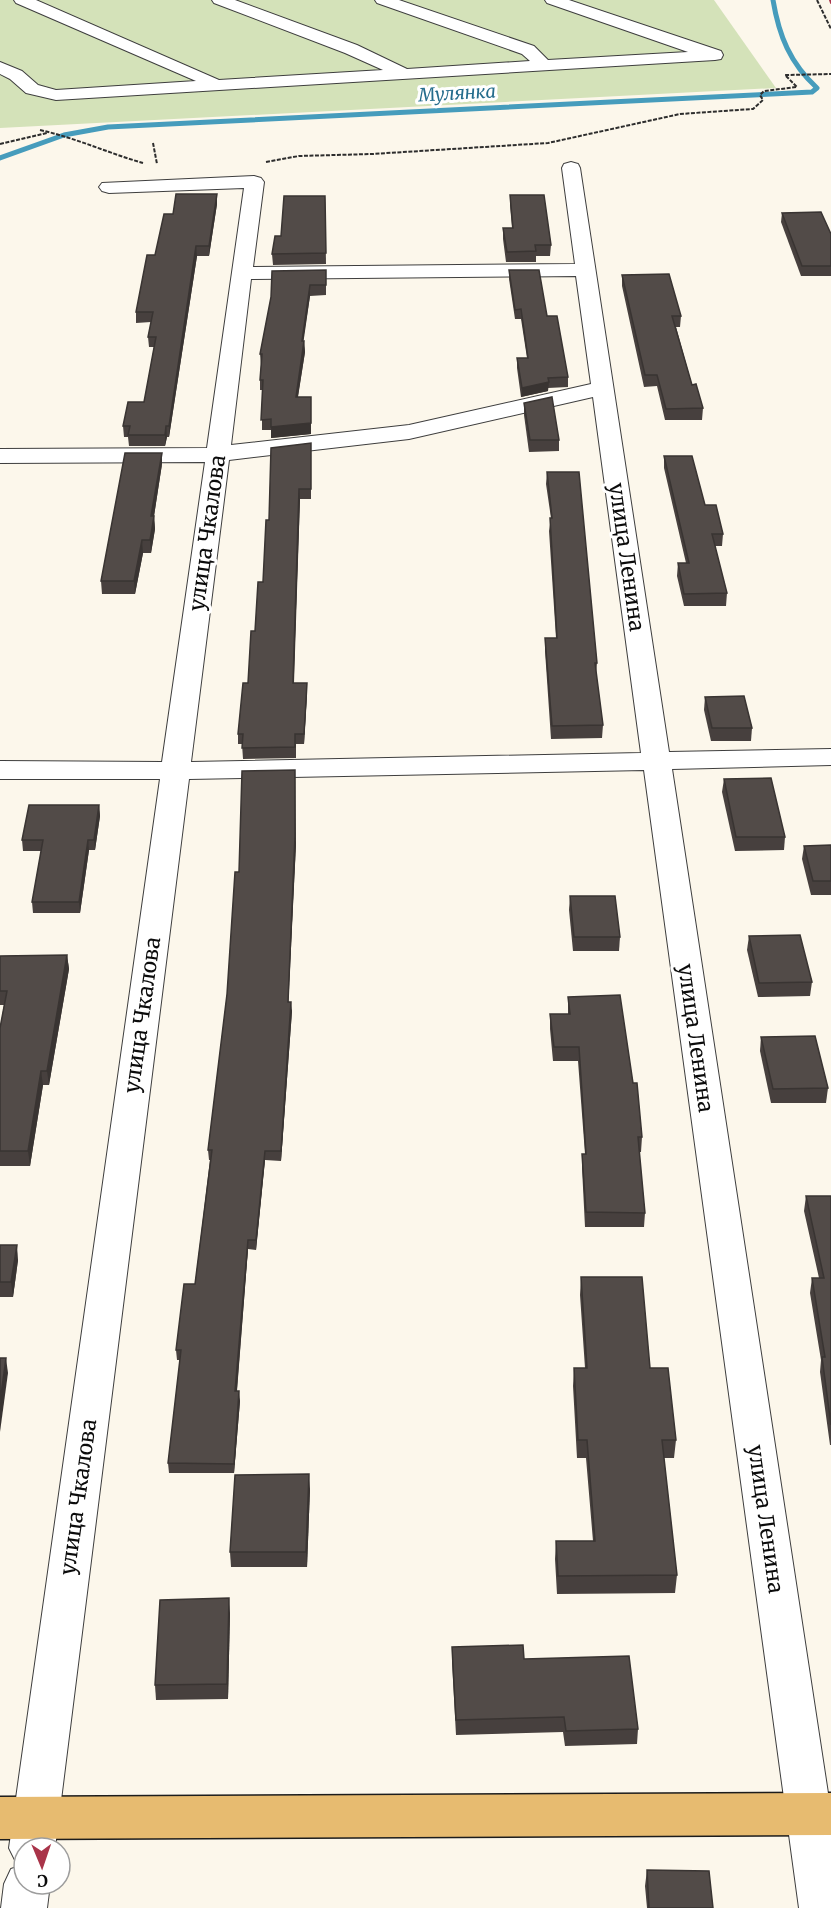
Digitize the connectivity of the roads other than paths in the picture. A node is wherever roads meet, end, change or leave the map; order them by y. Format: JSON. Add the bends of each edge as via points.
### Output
{"nodes":[{"id":1,"x":22,"y":0,"type":"edge"},
{"id":2,"x":220,"y":0,"type":"edge"},
{"id":3,"x":383,"y":0,"type":"edge"},
{"id":4,"x":553,"y":0,"type":"edge"},
{"id":5,"x":543,"y":65,"type":"junction"},
{"id":6,"x":0,"y":67,"type":"edge"},
{"id":7,"x":406,"y":74,"type":"junction"},
{"id":8,"x":219,"y":85,"type":"junction"},
{"id":9,"x":570,"y":168,"type":"dead end"},
{"id":10,"x":109,"y":187,"type":"dead end"},
{"id":11,"x":585,"y":270,"type":"junction"},
{"id":12,"x":242,"y":273,"type":"junction"},
{"id":13,"x":602,"y":388,"type":"junction"},
{"id":14,"x":218,"y":453,"type":"junction"},
{"id":15,"x":0,"y":456,"type":"edge"},
{"id":16,"x":831,"y":756,"type":"edge"},
{"id":17,"x":656,"y":759,"type":"junction"},
{"id":18,"x":0,"y":770,"type":"edge"},
{"id":19,"x":175,"y":771,"type":"junction"},
{"id":20,"x":820,"y":1815,"type":"edge"},
{"id":21,"x":23,"y":1828,"type":"edge"},
{"id":22,"x":822,"y":1908,"type":"edge"}],
"edges":[{"from":1,"to":8,"type":"street"},
{"from":2,"to":7,"type":"street"},
{"from":3,"to":5,"type":"street","via":[[528,50]]},
{"from":4,"to":5,"type":"street","via":[[715,55]]},
{"from":5,"to":7,"type":"street"},
{"from":6,"to":8,"type":"street","via":[[32,89],[56,95]]},
{"from":7,"to":8,"type":"street"},
{"from":9,"to":11,"type":"street","name":"улица Ленина"},
{"from":10,"to":12,"type":"street","name":"улица Чкалова","via":[[254,182]]},
{"from":11,"to":12,"type":"street"},
{"from":11,"to":13,"type":"street","name":"улица Ленина"},
{"from":12,"to":14,"type":"street","name":"улица Чкалова"},
{"from":13,"to":14,"type":"street","via":[[409,432]]},
{"from":13,"to":17,"type":"street","name":"улица Ленина"},
{"from":14,"to":15,"type":"street"},
{"from":14,"to":19,"type":"street","name":"улица Чкалова"},
{"from":16,"to":17,"type":"street"},
{"from":17,"to":19,"type":"street"},
{"from":17,"to":20,"type":"street","name":"улица Ленина"},
{"from":18,"to":19,"type":"street"},
{"from":19,"to":21,"type":"street","name":"улица Чкалова"},
{"from":20,"to":21,"type":"main road"},
{"from":20,"to":22,"type":"street","name":"улица Ленина"}]}
